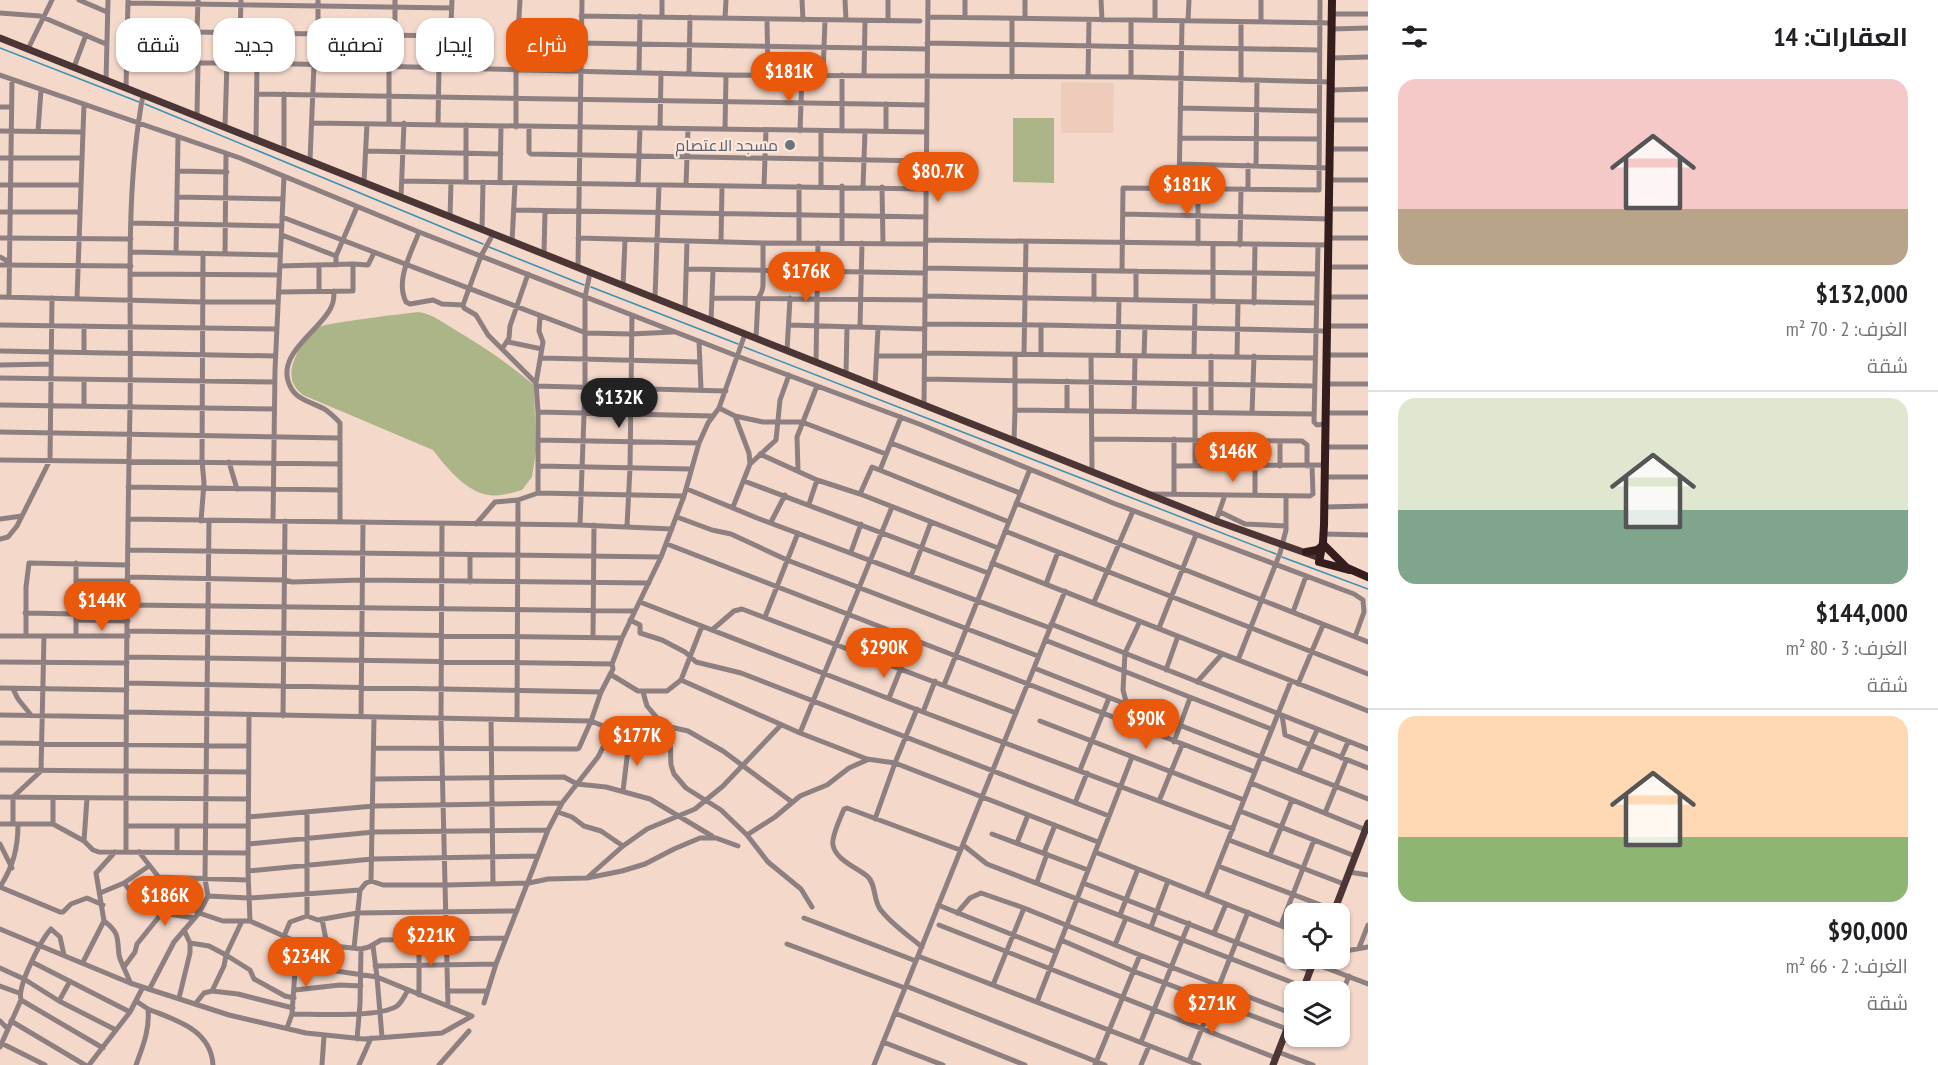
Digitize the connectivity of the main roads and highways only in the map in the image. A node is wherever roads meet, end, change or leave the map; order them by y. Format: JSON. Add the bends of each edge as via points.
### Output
{"nodes":[{"id":1,"x":1332,"y":0,"type":"edge"},
{"id":2,"x":0,"y":38,"type":"edge"},
{"id":3,"x":1323,"y":542,"type":"junction"},
{"id":4,"x":1297,"y":550,"type":"junction"},
{"id":5,"x":1306,"y":552,"type":"junction"},
{"id":6,"x":1322,"y":561,"type":"junction"},
{"id":7,"x":1348,"y":569,"type":"junction"},
{"id":8,"x":1368,"y":577,"type":"edge"},
{"id":9,"x":1367,"y":826,"type":"edge"},
{"id":10,"x":1337,"y":903,"type":"edge"},
{"id":11,"x":1284,"y":1037,"type":"edge"},
{"id":12,"x":1276,"y":1059,"type":"edge"}],
"edges":[{"from":1,"to":3,"type":"highway"},
{"from":2,"to":4,"type":"main road","via":[[1216,522]]},
{"from":3,"to":5,"type":"highway","via":[[1317,550]]},
{"from":3,"to":6,"type":"highway"},
{"from":3,"to":7,"type":"highway"},
{"from":4,"to":5,"type":"main road"},
{"from":4,"to":6,"type":"main road"},
{"from":5,"to":6,"type":"main road"},
{"from":6,"to":7,"type":"highway"},
{"from":7,"to":8,"type":"highway"},
{"from":9,"to":10,"type":"main road"},
{"from":11,"to":12,"type":"main road"}]}
